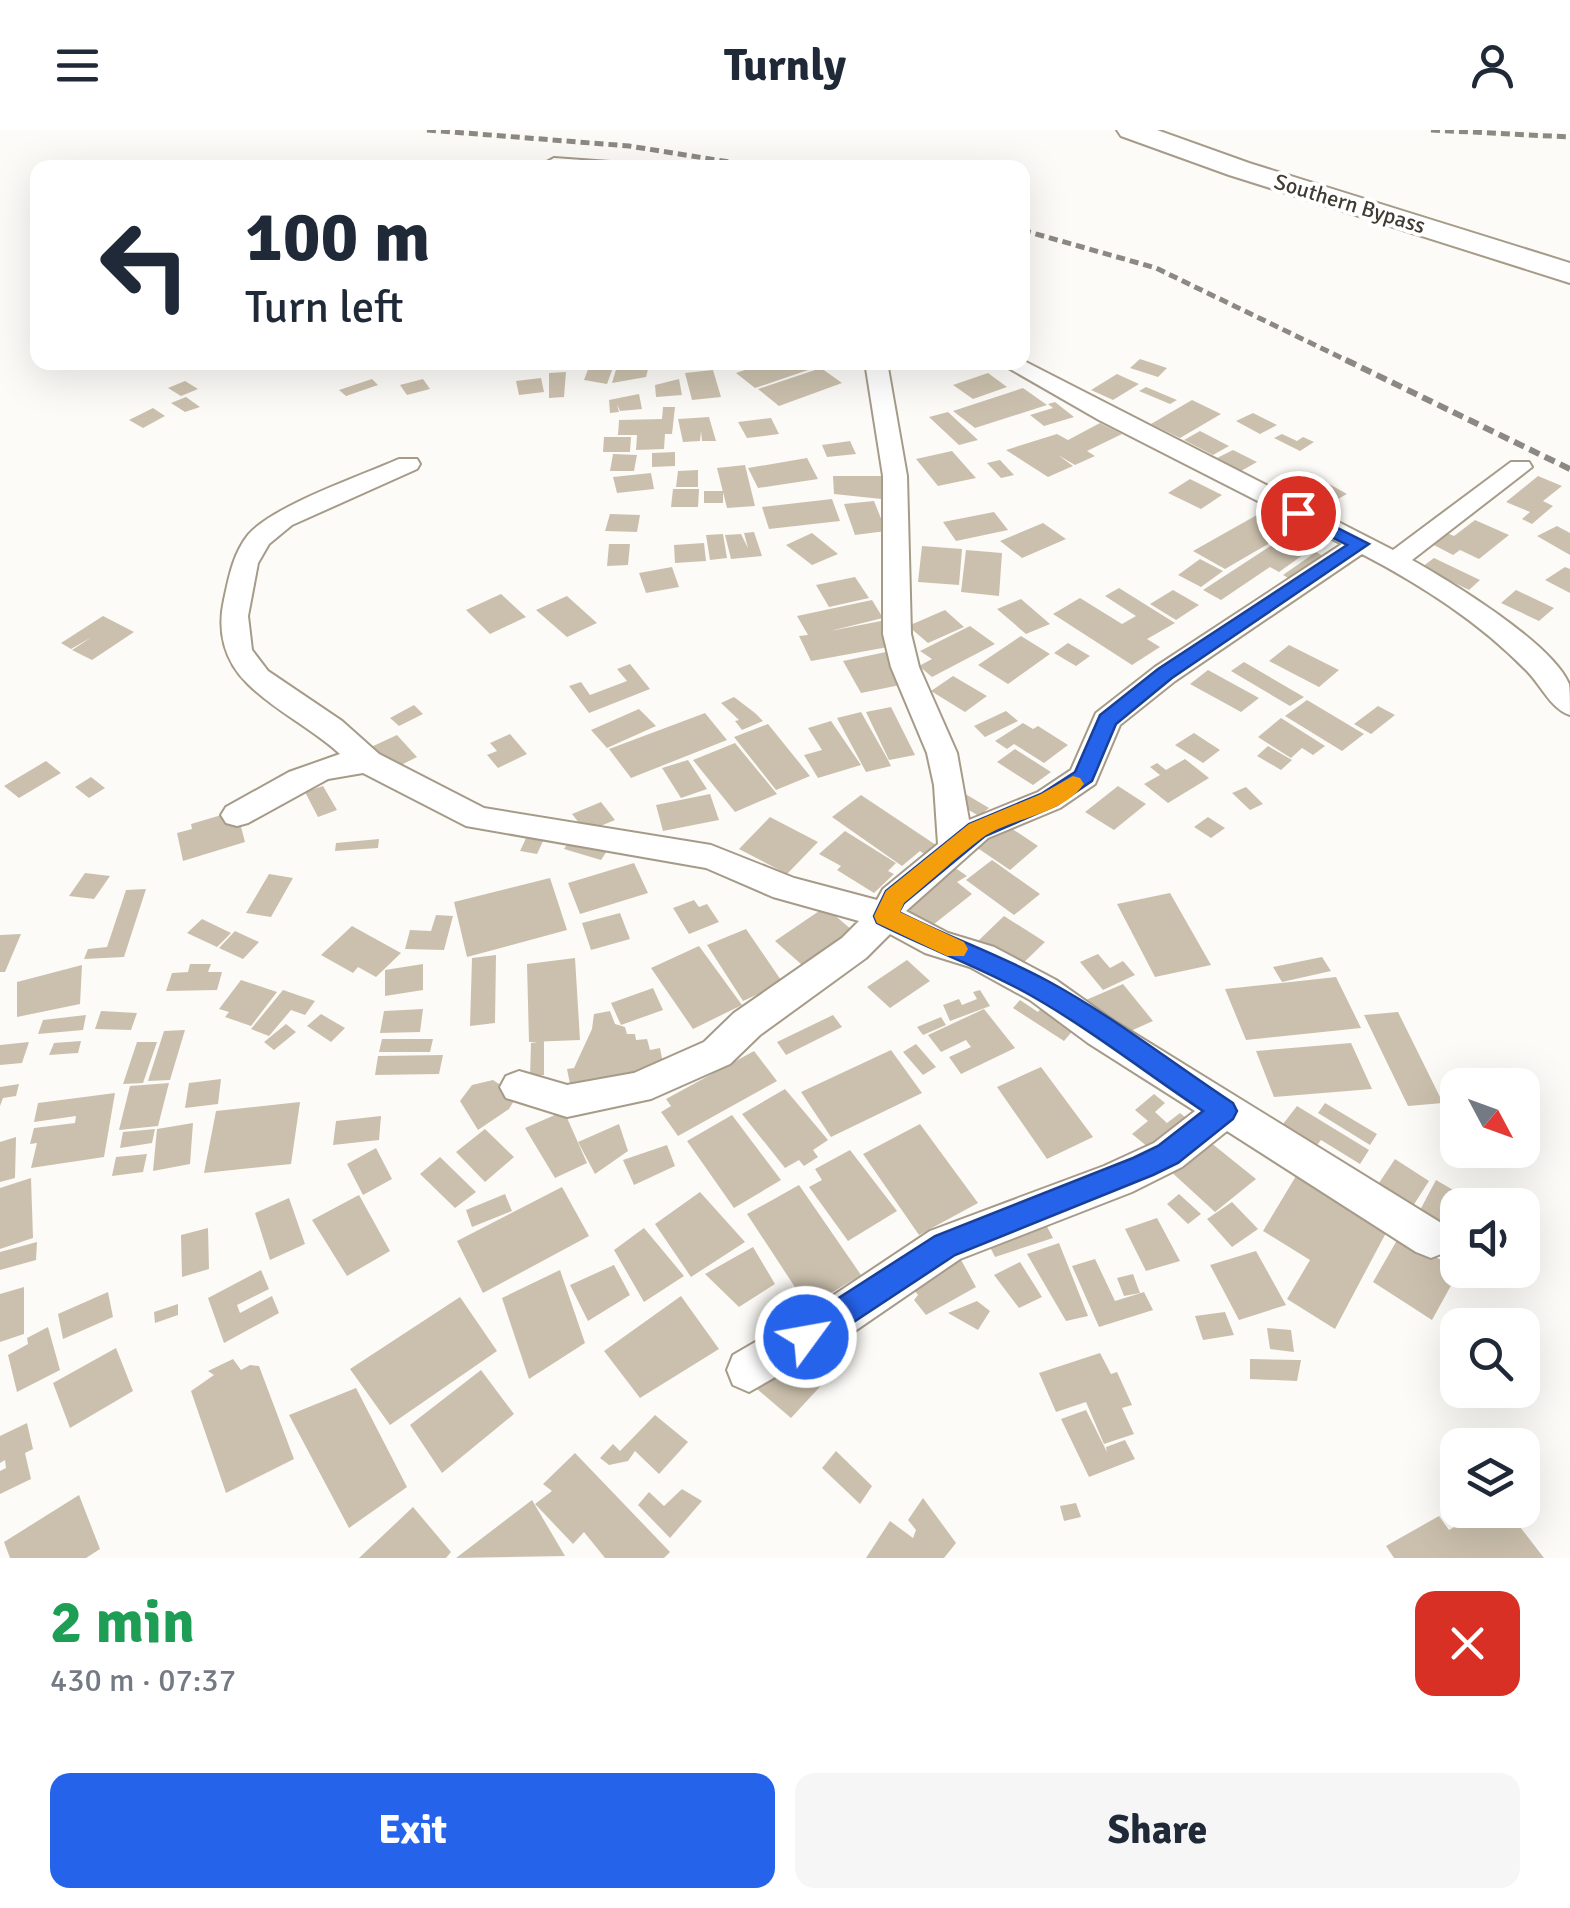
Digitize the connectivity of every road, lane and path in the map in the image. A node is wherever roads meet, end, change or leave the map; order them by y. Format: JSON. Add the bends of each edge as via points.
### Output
{"nodes":[{"id":1,"x":1131,"y":130,"type":"edge"},
{"id":2,"x":1151,"y":130,"type":"edge"},
{"id":3,"x":1570,"y":261,"type":"edge"},
{"id":4,"x":1570,"y":273,"type":"edge"},
{"id":5,"x":877,"y":370,"type":"edge"},
{"id":6,"x":1023,"y":370,"type":"edge"},
{"id":7,"x":408,"y":464,"type":"dead end"},
{"id":8,"x":1520,"y":467,"type":"dead end"},
{"id":9,"x":1360,"y":544,"type":"junction"},
{"id":10,"x":1394,"y":561,"type":"junction"},
{"id":11,"x":1570,"y":705,"type":"edge"},
{"id":12,"x":368,"y":762,"type":"junction"},
{"id":13,"x":237,"y":815,"type":"dead end"},
{"id":14,"x":955,"y":848,"type":"junction"},
{"id":15,"x":886,"y":916,"type":"junction"},
{"id":16,"x":519,"y":1087,"type":"dead end"},
{"id":17,"x":1224,"y":1111,"type":"junction"},
{"id":18,"x":1431,"y":1240,"type":"dead end"},
{"id":19,"x":749,"y":1370,"type":"dead end"}],
"edges":[{"from":1,"to":4,"type":"highway","name":"Southern Bypass"},
{"from":2,"to":3,"type":"highway","name":"Southern Bypass"},
{"from":5,"to":14,"type":"street","via":[[895,476],[896,634],[942,753]]},
{"from":6,"to":9,"type":"street"},
{"from":7,"to":12,"type":"street","via":[[284,520],[259,538],[244,563],[234,616],[238,651],[258,678]]},
{"from":8,"to":10,"type":"street"},
{"from":9,"to":10,"type":"street"},
{"from":9,"to":14,"type":"street","via":[[1107,720],[1084,776]]},
{"from":10,"to":11,"type":"street","via":[[1460,597]]},
{"from":12,"to":13,"type":"street","via":[[326,768]]},
{"from":12,"to":15,"type":"street","via":[[476,818],[711,857],[784,888]]},
{"from":14,"to":15,"type":"street","via":[[895,898]]},
{"from":15,"to":16,"type":"street","via":[[717,1053],[672,1076],[567,1102]]},
{"from":15,"to":17,"type":"street","via":[[1043,990]]},
{"from":17,"to":18,"type":"street"},
{"from":17,"to":19,"type":"street","via":[[1151,1163],[945,1246]]}]}
